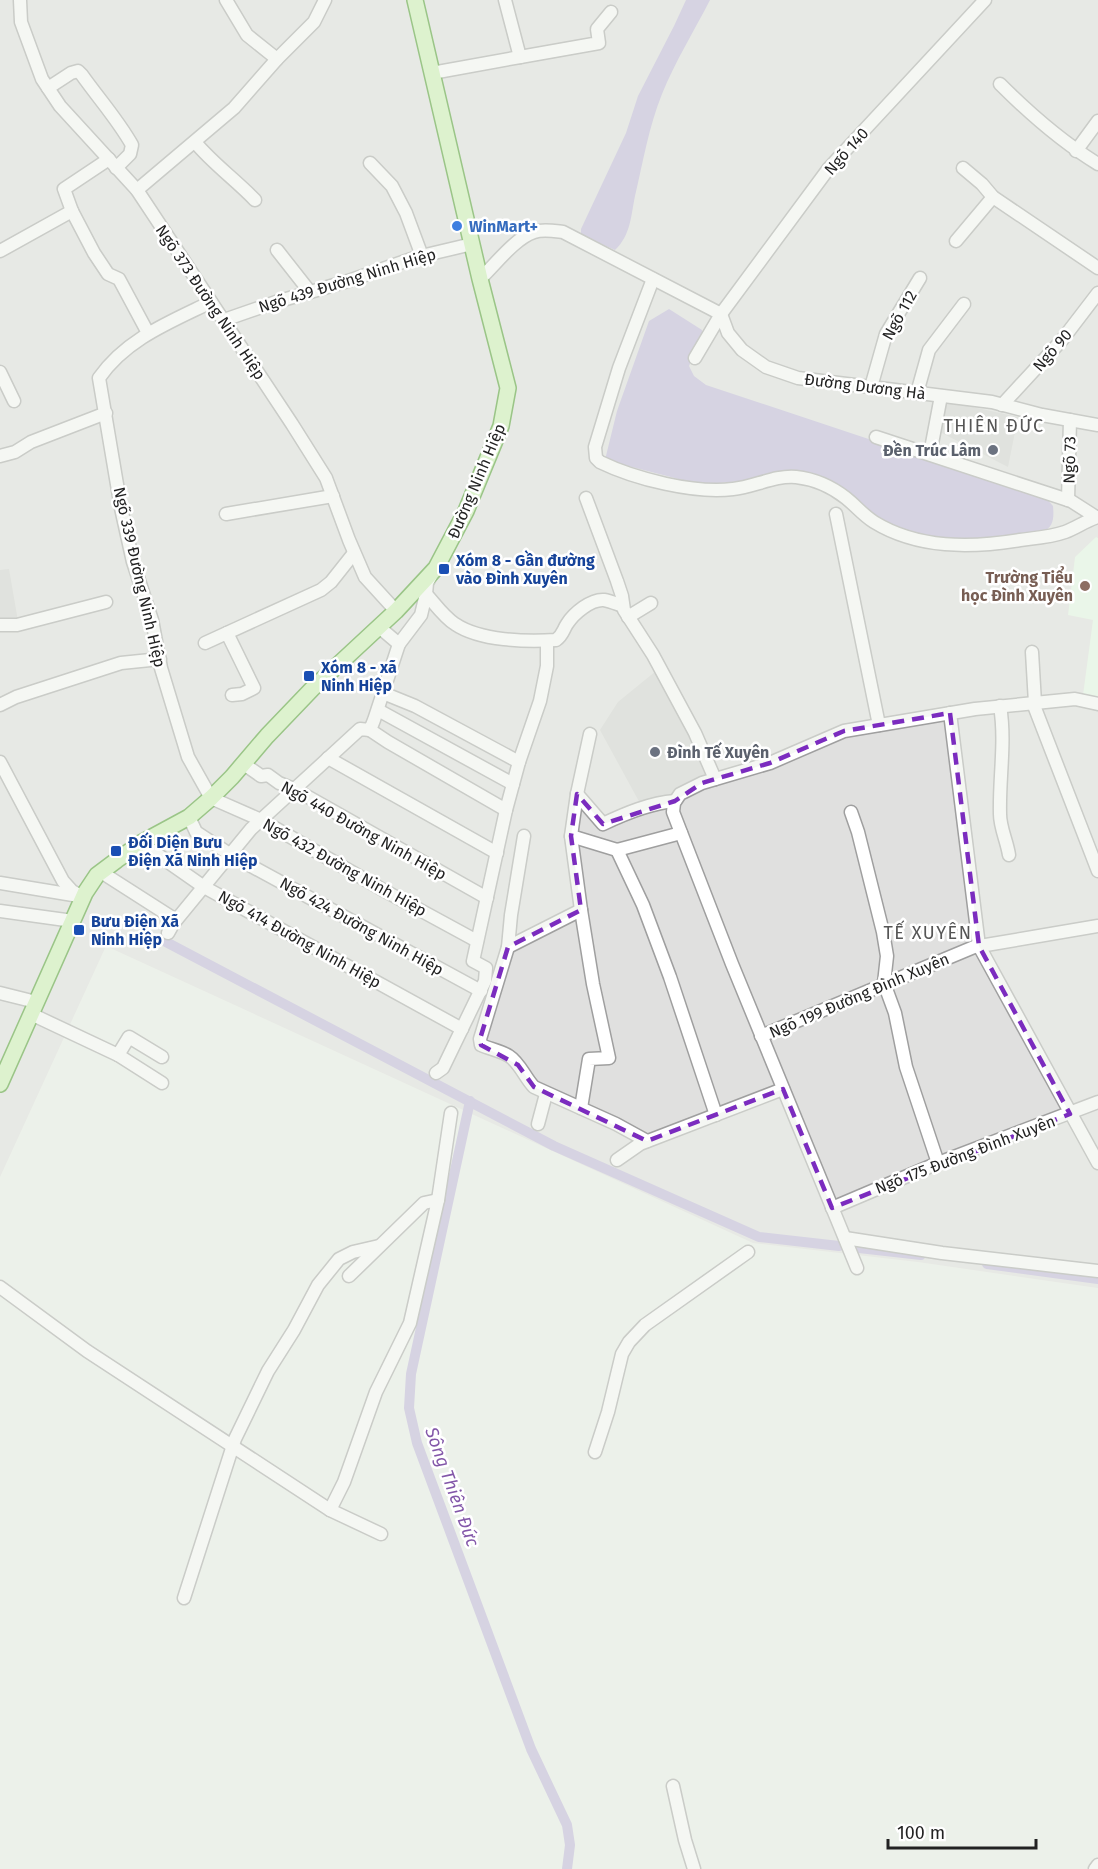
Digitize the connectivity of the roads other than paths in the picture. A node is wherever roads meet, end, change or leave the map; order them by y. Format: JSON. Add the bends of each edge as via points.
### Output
{"nodes":[{"id":1,"x":20,"y":0,"type":"edge"},
{"id":2,"x":226,"y":0,"type":"edge"},
{"id":3,"x":325,"y":0,"type":"edge"},
{"id":4,"x":415,"y":0,"type":"edge"},
{"id":5,"x":506,"y":0,"type":"edge"},
{"id":6,"x":985,"y":0,"type":"edge"},
{"id":7,"x":611,"y":12,"type":"dead end"},
{"id":8,"x":520,"y":57,"type":"junction"},
{"id":9,"x":277,"y":58,"type":"junction"},
{"id":10,"x":432,"y":73,"type":"junction"},
{"id":11,"x":1000,"y":84,"type":"dead end"},
{"id":12,"x":48,"y":88,"type":"junction"},
{"id":13,"x":1098,"y":121,"type":"edge"},
{"id":14,"x":195,"y":142,"type":"junction"},
{"id":15,"x":1076,"y":151,"type":"junction"},
{"id":16,"x":370,"y":163,"type":"dead end"},
{"id":17,"x":113,"y":164,"type":"junction"},
{"id":18,"x":1098,"y":164,"type":"edge"},
{"id":19,"x":963,"y":168,"type":"dead end"},
{"id":20,"x":136,"y":190,"type":"junction"},
{"id":21,"x":993,"y":197,"type":"junction"},
{"id":22,"x":255,"y":200,"type":"dead end"},
{"id":23,"x":72,"y":211,"type":"junction"},
{"id":24,"x":956,"y":241,"type":"dead end"},
{"id":25,"x":472,"y":244,"type":"junction"},
{"id":26,"x":278,"y":250,"type":"dead end"},
{"id":27,"x":0,"y":251,"type":"edge"},
{"id":28,"x":422,"y":256,"type":"junction"},
{"id":29,"x":1098,"y":268,"type":"edge"},
{"id":30,"x":920,"y":278,"type":"dead end"},
{"id":31,"x":480,"y":279,"type":"junction"},
{"id":32,"x":653,"y":279,"type":"junction"},
{"id":33,"x":310,"y":292,"type":"junction"},
{"id":34,"x":1098,"y":293,"type":"edge"},
{"id":35,"x":211,"y":302,"type":"junction"},
{"id":36,"x":964,"y":304,"type":"dead end"},
{"id":37,"x":721,"y":314,"type":"junction"},
{"id":38,"x":224,"y":320,"type":"junction"},
{"id":39,"x":148,"y":333,"type":"junction"},
{"id":40,"x":695,"y":358,"type":"dead end"},
{"id":41,"x":0,"y":372,"type":"edge"},
{"id":42,"x":872,"y":387,"type":"junction"},
{"id":43,"x":917,"y":393,"type":"junction"},
{"id":44,"x":941,"y":396,"type":"junction"},
{"id":45,"x":14,"y":401,"type":"dead end"},
{"id":46,"x":1002,"y":405,"type":"junction"},
{"id":47,"x":106,"y":412,"type":"junction"},
{"id":48,"x":1070,"y":420,"type":"junction"},
{"id":49,"x":1098,"y":425,"type":"edge"},
{"id":50,"x":876,"y":437,"type":"dead end"},
{"id":51,"x":930,"y":454,"type":"junction"},
{"id":52,"x":0,"y":456,"type":"edge"},
{"id":53,"x":333,"y":495,"type":"junction"},
{"id":54,"x":585,"y":498,"type":"dead end"},
{"id":55,"x":1068,"y":500,"type":"junction"},
{"id":56,"x":226,"y":514,"type":"dead end"},
{"id":57,"x":836,"y":514,"type":"dead end"},
{"id":58,"x":1097,"y":517,"type":"edge"},
{"id":59,"x":354,"y":553,"type":"junction"},
{"id":60,"x":436,"y":568,"type":"junction"},
{"id":61,"x":426,"y":594,"type":"junction"},
{"id":62,"x":106,"y":602,"type":"dead end"},
{"id":63,"x":651,"y":603,"type":"dead end"},
{"id":64,"x":396,"y":611,"type":"junction"},
{"id":65,"x":625,"y":611,"type":"junction"},
{"id":66,"x":0,"y":626,"type":"edge"},
{"id":67,"x":379,"y":627,"type":"junction"},
{"id":68,"x":226,"y":633,"type":"junction"},
{"id":69,"x":552,"y":641,"type":"junction"},
{"id":70,"x":204,"y":643,"type":"dead end"},
{"id":71,"x":399,"y":644,"type":"junction"},
{"id":72,"x":1032,"y":652,"type":"dead end"},
{"id":73,"x":160,"y":659,"type":"junction"},
{"id":74,"x":383,"y":693,"type":"junction"},
{"id":75,"x":232,"y":695,"type":"dead end"},
{"id":76,"x":1034,"y":703,"type":"junction"},
{"id":77,"x":1098,"y":704,"type":"edge"},
{"id":78,"x":0,"y":705,"type":"edge"},
{"id":79,"x":1000,"y":706,"type":"junction"},
{"id":80,"x":378,"y":710,"type":"junction"},
{"id":81,"x":950,"y":713,"type":"junction"},
{"id":82,"x":879,"y":725,"type":"junction"},
{"id":83,"x":370,"y":730,"type":"junction"},
{"id":84,"x":590,"y":734,"type":"dead end"},
{"id":85,"x":328,"y":758,"type":"junction"},
{"id":86,"x":0,"y":762,"type":"edge"},
{"id":87,"x":519,"y":762,"type":"junction"},
{"id":88,"x":244,"y":764,"type":"junction"},
{"id":89,"x":715,"y":779,"type":"junction"},
{"id":90,"x":513,"y":784,"type":"junction"},
{"id":91,"x":294,"y":789,"type":"junction"},
{"id":92,"x":577,"y":794,"type":"junction"},
{"id":93,"x":211,"y":798,"type":"junction"},
{"id":94,"x":675,"y":801,"type":"junction"},
{"id":95,"x":506,"y":810,"type":"junction"},
{"id":96,"x":850,"y":812,"type":"dead end"},
{"id":97,"x":189,"y":817,"type":"junction"},
{"id":98,"x":261,"y":820,"type":"junction"},
{"id":99,"x":681,"y":833,"type":"junction"},
{"id":100,"x":524,"y":836,"type":"dead end"},
{"id":101,"x":572,"y":836,"type":"junction"},
{"id":102,"x":141,"y":843,"type":"junction"},
{"id":103,"x":617,"y":850,"type":"junction"},
{"id":104,"x":497,"y":853,"type":"junction"},
{"id":105,"x":231,"y":855,"type":"junction"},
{"id":106,"x":1010,"y":855,"type":"dead end"},
{"id":107,"x":1098,"y":871,"type":"edge"},
{"id":108,"x":101,"y":872,"type":"junction"},
{"id":109,"x":0,"y":883,"type":"edge"},
{"id":110,"x":204,"y":887,"type":"junction"},
{"id":111,"x":83,"y":897,"type":"junction"},
{"id":112,"x":487,"y":898,"type":"junction"},
{"id":113,"x":581,"y":910,"type":"junction"},
{"id":114,"x":0,"y":911,"type":"edge"},
{"id":115,"x":176,"y":920,"type":"junction"},
{"id":116,"x":73,"y":921,"type":"junction"},
{"id":117,"x":1098,"y":926,"type":"edge"},
{"id":118,"x":168,"y":933,"type":"dead end"},
{"id":119,"x":477,"y":941,"type":"junction"},
{"id":120,"x":979,"y":946,"type":"junction"},
{"id":121,"x":508,"y":947,"type":"junction"},
{"id":122,"x":884,"y":983,"type":"junction"},
{"id":123,"x":481,"y":991,"type":"junction"},
{"id":124,"x":0,"y":993,"type":"edge"},
{"id":125,"x":34,"y":1008,"type":"junction"},
{"id":126,"x":462,"y":1029,"type":"junction"},
{"id":127,"x":761,"y":1036,"type":"junction"},
{"id":128,"x":118,"y":1055,"type":"junction"},
{"id":129,"x":162,"y":1057,"type":"dead end"},
{"id":130,"x":436,"y":1073,"type":"dead end"},
{"id":131,"x":162,"y":1083,"type":"dead end"},
{"id":132,"x":0,"y":1084,"type":"edge"},
{"id":133,"x":783,"y":1089,"type":"junction"},
{"id":134,"x":546,"y":1094,"type":"junction"},
{"id":135,"x":1098,"y":1102,"type":"edge"},
{"id":136,"x":581,"y":1108,"type":"junction"},
{"id":137,"x":451,"y":1113,"type":"dead end"},
{"id":138,"x":1070,"y":1113,"type":"junction"},
{"id":139,"x":716,"y":1115,"type":"junction"},
{"id":140,"x":538,"y":1124,"type":"dead end"},
{"id":141,"x":647,"y":1141,"type":"junction"},
{"id":142,"x":618,"y":1160,"type":"dead end"},
{"id":143,"x":938,"y":1163,"type":"junction"},
{"id":144,"x":1098,"y":1163,"type":"edge"},
{"id":145,"x":438,"y":1200,"type":"junction"},
{"id":146,"x":832,"y":1208,"type":"junction"},
{"id":147,"x":845,"y":1238,"type":"junction"},
{"id":148,"x":379,"y":1246,"type":"junction"},
{"id":149,"x":748,"y":1252,"type":"dead end"},
{"id":150,"x":857,"y":1269,"type":"dead end"},
{"id":151,"x":1098,"y":1271,"type":"edge"},
{"id":152,"x":349,"y":1276,"type":"dead end"},
{"id":153,"x":0,"y":1287,"type":"edge"},
{"id":154,"x":232,"y":1446,"type":"junction"},
{"id":155,"x":595,"y":1452,"type":"dead end"},
{"id":156,"x":330,"y":1510,"type":"junction"},
{"id":157,"x":381,"y":1534,"type":"dead end"},
{"id":158,"x":184,"y":1598,"type":"dead end"},
{"id":159,"x":673,"y":1786,"type":"dead end"},
{"id":160,"x":1098,"y":1865,"type":"edge"},
{"id":161,"x":694,"y":1869,"type":"edge"},
{"id":162,"x":1095,"y":1869,"type":"edge"}],
"edges":[{"from":1,"to":12,"type":"street","name":"Ngõ 373 Đường Ninh Hiệp","via":[[21,22]]},
{"from":2,"to":9,"type":"street","via":[[248,35]]},
{"from":3,"to":9,"type":"street","via":[[314,22]]},
{"from":4,"to":10,"type":"main road","name":"Đường Ninh Hiệp"},
{"from":5,"to":8,"type":"street"},
{"from":6,"to":37,"type":"street","name":"Ngõ 140","via":[[829,168]]},
{"from":7,"to":8,"type":"street","via":[[597,29],[599,43]]},
{"from":8,"to":10,"type":"street"},
{"from":9,"to":14,"type":"street","via":[[234,108]]},
{"from":10,"to":25,"type":"main road","name":"Đường Ninh Hiệp"},
{"from":11,"to":15,"type":"street"},
{"from":12,"to":17,"type":"street","name":"Ngõ 373 Đường Ninh Hiệp"},
{"from":12,"to":17,"type":"street","via":[[71,73],[78,71],[82,75],[132,145],[130,154]]},
{"from":13,"to":15,"type":"street"},
{"from":14,"to":20,"type":"street"},
{"from":14,"to":22,"type":"street"},
{"from":15,"to":18,"type":"street"},
{"from":16,"to":28,"type":"street","via":[[392,186]]},
{"from":17,"to":20,"type":"street","name":"Ngõ 373 Đường Ninh Hiệp"},
{"from":17,"to":23,"type":"street","via":[[64,189]]},
{"from":19,"to":21,"type":"street"},
{"from":20,"to":35,"type":"street","name":"Ngõ 373 Đường Ninh Hiệp"},
{"from":21,"to":24,"type":"street"},
{"from":21,"to":29,"type":"street"},
{"from":23,"to":27,"type":"street"},
{"from":23,"to":39,"type":"street","via":[[103,267],[119,279]]},
{"from":25,"to":28,"type":"street","name":"Ngõ 439 Đường Ninh Hiệp"},
{"from":25,"to":31,"type":"main road","name":"Đường Ninh Hiệp"},
{"from":26,"to":33,"type":"street"},
{"from":28,"to":33,"type":"street","name":"Ngõ 439 Đường Ninh Hiệp"},
{"from":30,"to":42,"type":"street","name":"Ngõ 112","via":[[886,334]]},
{"from":31,"to":32,"type":"street","via":[[519,241],[534,232],[548,230],[563,232]]},
{"from":31,"to":60,"type":"main road","name":"Đường Ninh Hiệp","via":[[508,388],[501,426],[466,511]]},
{"from":32,"to":37,"type":"street"},
{"from":32,"to":58,"type":"street","via":[[619,368],[595,447],[600,462],[659,482],[691,488],[732,490],[780,478],[811,480],[830,487],[888,530],[929,542],[978,545],[1053,536]]},
{"from":33,"to":38,"type":"street","name":"Ngõ 439 Đường Ninh Hiệp"},
{"from":34,"to":46,"type":"street","name":"Ngõ 90","via":[[1062,340]]},
{"from":35,"to":38,"type":"street","name":"Ngõ 373 Đường Ninh Hiệp"},
{"from":35,"to":39,"type":"street","name":"Ngõ 339 Đường Ninh Hiệp"},
{"from":36,"to":43,"type":"street","via":[[929,350]]},
{"from":37,"to":40,"type":"street","name":"Ngõ 140"},
{"from":37,"to":42,"type":"street","name":"Đường Dương Hà","via":[[728,333],[742,350],[766,367],[798,378]]},
{"from":38,"to":53,"type":"street","name":"Ngõ 373 Đường Ninh Hiệp","via":[[326,478]]},
{"from":39,"to":47,"type":"street","name":"Ngõ 339 Đường Ninh Hiệp","via":[[109,364],[99,378]]},
{"from":41,"to":45,"type":"street"},
{"from":42,"to":43,"type":"street","name":"Đường Dương Hà"},
{"from":43,"to":44,"type":"street","name":"Đường Dương Hà"},
{"from":44,"to":46,"type":"street","name":"Đường Dương Hà"},
{"from":44,"to":51,"type":"street"},
{"from":46,"to":48,"type":"street","name":"Đường Dương Hà"},
{"from":47,"to":52,"type":"street"},
{"from":47,"to":73,"type":"street","name":"Ngõ 339 Đường Ninh Hiệp","via":[[130,551],[153,620]]},
{"from":48,"to":49,"type":"street","name":"Đường Dương Hà"},
{"from":48,"to":55,"type":"street","name":"Ngõ 73"},
{"from":50,"to":51,"type":"street"},
{"from":51,"to":55,"type":"street"},
{"from":53,"to":56,"type":"street"},
{"from":53,"to":59,"type":"street","name":"Ngõ 373 Đường Ninh Hiệp"},
{"from":54,"to":65,"type":"street"},
{"from":55,"to":58,"type":"street"},
{"from":57,"to":82,"type":"street"},
{"from":59,"to":64,"type":"street","name":"Ngõ 373 Đường Ninh Hiệp","via":[[365,577]]},
{"from":59,"to":68,"type":"street","via":[[321,590]]},
{"from":60,"to":61,"type":"street"},
{"from":60,"to":64,"type":"main road","name":"Đường Ninh Hiệp"},
{"from":61,"to":69,"type":"street","via":[[453,623],[475,634]]},
{"from":61,"to":71,"type":"street","via":[[422,615]]},
{"from":62,"to":66,"type":"street"},
{"from":63,"to":65,"type":"street"},
{"from":64,"to":67,"type":"main road","name":"Đường Ninh Hiệp"},
{"from":65,"to":69,"type":"street","via":[[605,600],[588,604],[570,620],[563,634]]},
{"from":65,"to":89,"type":"street","via":[[692,727]]},
{"from":67,"to":71,"type":"street"},
{"from":67,"to":88,"type":"main road","name":"Đường Ninh Hiệp","via":[[312,689]]},
{"from":68,"to":70,"type":"street"},
{"from":68,"to":75,"type":"street","via":[[254,688]]},
{"from":69,"to":87,"type":"street","via":[[540,701]]},
{"from":71,"to":74,"type":"street"},
{"from":72,"to":76,"type":"street"},
{"from":73,"to":78,"type":"street","via":[[121,663]]},
{"from":73,"to":93,"type":"street","name":"Ngõ 339 Đường Ninh Hiệp","via":[[188,757]]},
{"from":74,"to":80,"type":"street"},
{"from":74,"to":87,"type":"street"},
{"from":76,"to":77,"type":"street","via":[[1075,699]]},
{"from":76,"to":79,"type":"street"},
{"from":76,"to":107,"type":"street"},
{"from":79,"to":81,"type":"street"},
{"from":79,"to":106,"type":"street","via":[[1000,816]]},
{"from":80,"to":83,"type":"street"},
{"from":80,"to":90,"type":"street"},
{"from":81,"to":82,"type":"street"},
{"from":81,"to":120,"type":"street"},
{"from":82,"to":89,"type":"street","via":[[844,731],[770,764]]},
{"from":83,"to":85,"type":"street","via":[[360,729]]},
{"from":83,"to":95,"type":"street"},
{"from":84,"to":92,"type":"street"},
{"from":85,"to":91,"type":"street"},
{"from":85,"to":104,"type":"street"},
{"from":86,"to":111,"type":"street","via":[[63,881]]},
{"from":87,"to":90,"type":"street"},
{"from":88,"to":91,"type":"street","name":"Ngõ 440 Đường Ninh Hiệp","via":[[261,777],[268,775]]},
{"from":88,"to":93,"type":"main road","name":"Đường Ninh Hiệp"},
{"from":89,"to":94,"type":"street","via":[[680,794]]},
{"from":90,"to":95,"type":"street"},
{"from":91,"to":98,"type":"street"},
{"from":91,"to":112,"type":"street","name":"Ngõ 440 Đường Ninh Hiệp"},
{"from":92,"to":94,"type":"street","via":[[603,824],[627,813]]},
{"from":92,"to":101,"type":"street"},
{"from":93,"to":97,"type":"main road","name":"Đường Ninh Hiệp"},
{"from":93,"to":98,"type":"street","name":"Ngõ 432 Đường Ninh Hiệp"},
{"from":94,"to":99,"type":"street","via":[[673,812]]},
{"from":95,"to":104,"type":"street"},
{"from":96,"to":122,"type":"street","via":[[883,932],[887,956]]},
{"from":97,"to":102,"type":"main road","name":"Đường Ninh Hiệp"},
{"from":97,"to":105,"type":"street","name":"Ngõ 424 Đường Ninh Hiệp","via":[[196,832]]},
{"from":98,"to":105,"type":"street"},
{"from":98,"to":119,"type":"street","name":"Ngõ 432 Đường Ninh Hiệp"},
{"from":99,"to":103,"type":"street"},
{"from":99,"to":127,"type":"street"},
{"from":100,"to":121,"type":"street"},
{"from":101,"to":103,"type":"street"},
{"from":101,"to":113,"type":"street"},
{"from":102,"to":108,"type":"main road","name":"Đường Ninh Hiệp"},
{"from":102,"to":110,"type":"street","name":"Ngõ 414 Đường Ninh Hiệp"},
{"from":103,"to":139,"type":"street","via":[[655,936]]},
{"from":104,"to":112,"type":"street"},
{"from":105,"to":110,"type":"street"},
{"from":105,"to":123,"type":"street","name":"Ngõ 424 Đường Ninh Hiệp"},
{"from":108,"to":111,"type":"main road","name":"Đường Ninh Hiệp"},
{"from":108,"to":115,"type":"street"},
{"from":109,"to":111,"type":"street"},
{"from":110,"to":115,"type":"street"},
{"from":110,"to":126,"type":"street","name":"Ngõ 414 Đường Ninh Hiệp"},
{"from":111,"to":116,"type":"main road","name":"Đường Ninh Hiệp"},
{"from":112,"to":119,"type":"street"},
{"from":113,"to":121,"type":"street"},
{"from":113,"to":136,"type":"street","via":[[609,1058],[589,1059]]},
{"from":114,"to":116,"type":"street"},
{"from":115,"to":118,"type":"street"},
{"from":116,"to":125,"type":"main road","name":"Đường Ninh Hiệp"},
{"from":117,"to":120,"type":"street","name":"Ngõ 199 Đường Đình Xuyên"},
{"from":119,"to":123,"type":"street","via":[[473,961],[486,968]]},
{"from":120,"to":122,"type":"street","name":"Ngõ 199 Đường Đình Xuyên"},
{"from":120,"to":138,"type":"street"},
{"from":121,"to":134,"type":"street","via":[[481,1046],[509,1056],[525,1079]]},
{"from":122,"to":127,"type":"street","name":"Ngõ 199 Đường Đình Xuyên"},
{"from":122,"to":143,"type":"street","via":[[895,1013],[906,1067]]},
{"from":123,"to":126,"type":"street"},
{"from":124,"to":125,"type":"street"},
{"from":125,"to":128,"type":"street"},
{"from":125,"to":132,"type":"main road","name":"Đường Ninh Hiệp"},
{"from":126,"to":130,"type":"street","via":[[443,1068]]},
{"from":127,"to":133,"type":"street"},
{"from":128,"to":129,"type":"street","via":[[129,1037]]},
{"from":128,"to":131,"type":"street"},
{"from":133,"to":139,"type":"street"},
{"from":133,"to":146,"type":"street"},
{"from":134,"to":136,"type":"street"},
{"from":134,"to":140,"type":"street"},
{"from":135,"to":138,"type":"street","name":"Ngõ 175 Đường Đình Xuyên"},
{"from":136,"to":141,"type":"street"},
{"from":137,"to":145,"type":"street"},
{"from":138,"to":143,"type":"street","name":"Ngõ 175 Đường Đình Xuyên"},
{"from":138,"to":144,"type":"street"},
{"from":139,"to":141,"type":"street"},
{"from":141,"to":142,"type":"street"},
{"from":143,"to":146,"type":"street","name":"Ngõ 175 Đường Đình Xuyên"},
{"from":145,"to":148,"type":"street","via":[[424,1203]]},
{"from":145,"to":156,"type":"street","via":[[410,1323],[376,1392]]},
{"from":146,"to":147,"type":"street"},
{"from":147,"to":150,"type":"street"},
{"from":147,"to":151,"type":"street"},
{"from":148,"to":152,"type":"street"},
{"from":148,"to":154,"type":"street","via":[[339,1259],[318,1285],[268,1371]]},
{"from":149,"to":155,"type":"street","via":[[645,1325],[629,1342],[622,1353]]},
{"from":153,"to":154,"type":"street","via":[[87,1351]]},
{"from":154,"to":156,"type":"street"},
{"from":154,"to":158,"type":"street"},
{"from":156,"to":157,"type":"street"},
{"from":159,"to":161,"type":"street"},
{"from":160,"to":162,"type":"street"}]}
